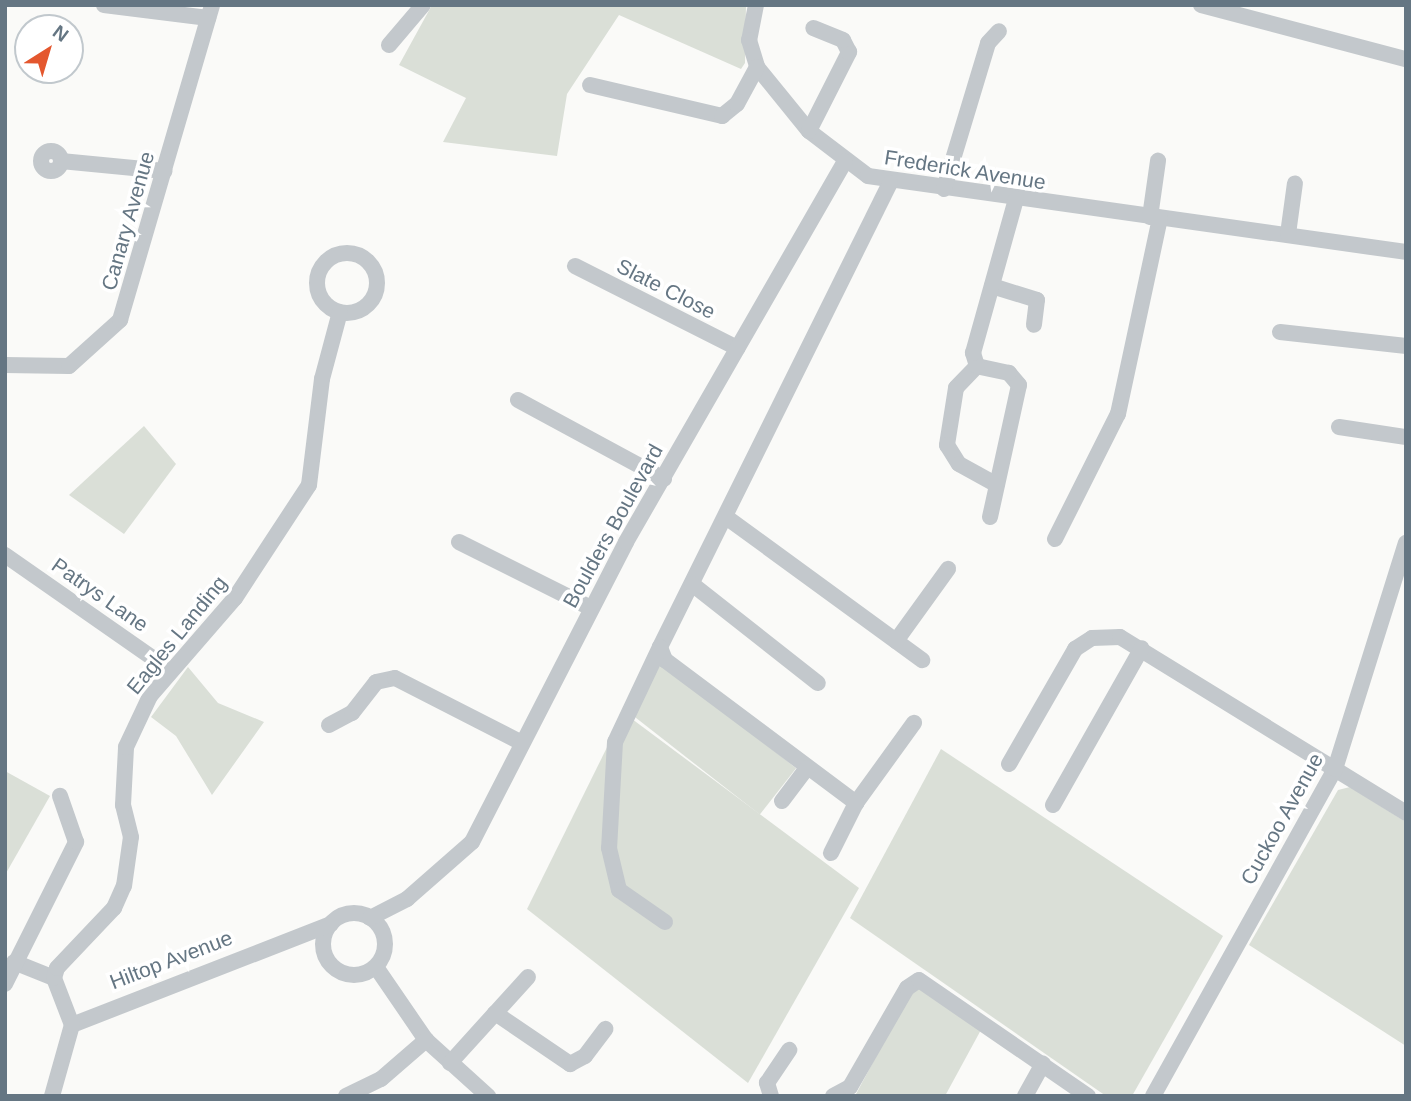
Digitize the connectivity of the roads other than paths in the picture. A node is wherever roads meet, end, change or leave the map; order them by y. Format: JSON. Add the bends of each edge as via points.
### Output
{"nodes":[{"id":1,"x":104,"y":5,"type":"edge"},
{"id":2,"x":423,"y":5,"type":"edge"},
{"id":3,"x":756,"y":5,"type":"edge"},
{"id":4,"x":1200,"y":5,"type":"edge"},
{"id":5,"x":210,"y":12,"type":"edge"},
{"id":6,"x":813,"y":28,"type":"dead end"},
{"id":7,"x":999,"y":32,"type":"dead end"},
{"id":8,"x":389,"y":45,"type":"dead end"},
{"id":9,"x":1406,"y":59,"type":"edge"},
{"id":10,"x":757,"y":67,"type":"junction"},
{"id":11,"x":590,"y":85,"type":"dead end"},
{"id":12,"x":809,"y":131,"type":"junction"},
{"id":13,"x":61,"y":161,"type":"dead end"},
{"id":14,"x":845,"y":161,"type":"junction"},
{"id":15,"x":1158,"y":161,"type":"dead end"},
{"id":16,"x":164,"y":171,"type":"junction"},
{"id":17,"x":890,"y":183,"type":"junction"},
{"id":18,"x":1295,"y":183,"type":"dead end"},
{"id":19,"x":944,"y":189,"type":"junction"},
{"id":20,"x":1016,"y":199,"type":"junction"},
{"id":21,"x":1155,"y":217,"type":"junction"},
{"id":22,"x":1288,"y":234,"type":"junction"},
{"id":23,"x":1406,"y":252,"type":"edge"},
{"id":24,"x":575,"y":266,"type":"dead end"},
{"id":25,"x":992,"y":286,"type":"junction"},
{"id":26,"x":340,"y":312,"type":"dead end"},
{"id":27,"x":1034,"y":325,"type":"dead end"},
{"id":28,"x":1280,"y":332,"type":"dead end"},
{"id":29,"x":1406,"y":346,"type":"edge"},
{"id":30,"x":737,"y":348,"type":"junction"},
{"id":31,"x":5,"y":365,"type":"edge"},
{"id":32,"x":977,"y":366,"type":"junction"},
{"id":33,"x":518,"y":400,"type":"dead end"},
{"id":34,"x":1339,"y":427,"type":"dead end"},
{"id":35,"x":1406,"y":437,"type":"edge"},
{"id":36,"x":664,"y":479,"type":"junction"},
{"id":37,"x":997,"y":485,"type":"junction"},
{"id":38,"x":726,"y":517,"type":"junction"},
{"id":39,"x":990,"y":517,"type":"dead end"},
{"id":40,"x":1055,"y":539,"type":"dead end"},
{"id":41,"x":459,"y":542,"type":"dead end"},
{"id":42,"x":1406,"y":544,"type":"edge"},
{"id":43,"x":5,"y":555,"type":"edge"},
{"id":44,"x":948,"y":569,"type":"dead end"},
{"id":45,"x":692,"y":584,"type":"junction"},
{"id":46,"x":591,"y":608,"type":"junction"},
{"id":47,"x":896,"y":641,"type":"junction"},
{"id":48,"x":660,"y":648,"type":"junction"},
{"id":49,"x":1142,"y":648,"type":"junction"},
{"id":50,"x":922,"y":660,"type":"dead end"},
{"id":51,"x":170,"y":670,"type":"junction"},
{"id":52,"x":818,"y":683,"type":"dead end"},
{"id":53,"x":914,"y":723,"type":"dead end"},
{"id":54,"x":329,"y":725,"type":"dead end"},
{"id":55,"x":522,"y":743,"type":"junction"},
{"id":56,"x":1009,"y":764,"type":"dead end"},
{"id":57,"x":807,"y":768,"type":"junction"},
{"id":58,"x":1335,"y":769,"type":"junction"},
{"id":59,"x":60,"y":796,"type":"dead end"},
{"id":60,"x":782,"y":801,"type":"dead end"},
{"id":61,"x":856,"y":803,"type":"junction"},
{"id":62,"x":1053,"y":805,"type":"dead end"},
{"id":63,"x":1406,"y":813,"type":"edge"},
{"id":64,"x":831,"y":853,"type":"dead end"},
{"id":65,"x":407,"y":899,"type":"junction"},
{"id":66,"x":370,"y":918,"type":"junction"},
{"id":67,"x":665,"y":922,"type":"dead end"},
{"id":68,"x":331,"y":924,"type":"junction"},
{"id":69,"x":384,"y":934,"type":"junction"},
{"id":70,"x":287,"y":937,"type":"junction"},
{"id":71,"x":324,"y":950,"type":"junction"},
{"id":72,"x":14,"y":962,"type":"junction"},
{"id":73,"x":368,"y":971,"type":"junction"},
{"id":74,"x":528,"y":977,"type":"dead end"},
{"id":75,"x":54,"y":978,"type":"junction"},
{"id":76,"x":5,"y":984,"type":"edge"},
{"id":77,"x":495,"y":1013,"type":"junction"},
{"id":78,"x":72,"y":1026,"type":"junction"},
{"id":79,"x":605,"y":1029,"type":"dead end"},
{"id":80,"x":426,"y":1040,"type":"junction"},
{"id":81,"x":789,"y":1050,"type":"dead end"},
{"id":82,"x":450,"y":1063,"type":"junction"},
{"id":83,"x":1043,"y":1064,"type":"junction"},
{"id":84,"x":52,"y":1096,"type":"edge"},
{"id":85,"x":346,"y":1096,"type":"edge"},
{"id":86,"x":488,"y":1096,"type":"edge"},
{"id":87,"x":771,"y":1096,"type":"edge"},
{"id":88,"x":833,"y":1096,"type":"edge"},
{"id":89,"x":1025,"y":1096,"type":"edge"},
{"id":90,"x":1088,"y":1096,"type":"edge"},
{"id":91,"x":1153,"y":1096,"type":"edge"}],
"edges":[{"from":1,"to":5,"type":"street"},
{"from":2,"to":8,"type":"street"},
{"from":3,"to":10,"type":"street","name":"Frederick Avenue","via":[[749,40]]},
{"from":4,"to":9,"type":"street"},
{"from":5,"to":16,"type":"street","name":"Canary Avenue"},
{"from":6,"to":12,"type":"street","via":[[843,40],[849,52]]},
{"from":7,"to":19,"type":"street","via":[[988,43]]},
{"from":10,"to":11,"type":"street","via":[[737,104],[722,116]]},
{"from":10,"to":12,"type":"street","name":"Frederick Avenue"},
{"from":12,"to":14,"type":"street","name":"Frederick Avenue"},
{"from":13,"to":16,"type":"street"},
{"from":14,"to":17,"type":"street","name":"Frederick Avenue"},
{"from":14,"to":30,"type":"street","name":"Boulders Boulevard"},
{"from":15,"to":21,"type":"street"},
{"from":16,"to":31,"type":"street","name":"Canary Avenue","via":[[128,301],[110,334],[61,369]]},
{"from":17,"to":19,"type":"street","name":"Frederick Avenue"},
{"from":17,"to":38,"type":"street"},
{"from":18,"to":22,"type":"street"},
{"from":19,"to":20,"type":"street","name":"Frederick Avenue"},
{"from":20,"to":21,"type":"street","name":"Frederick Avenue"},
{"from":20,"to":25,"type":"street"},
{"from":21,"to":22,"type":"street","name":"Frederick Avenue"},
{"from":21,"to":40,"type":"street","via":[[1118,414]]},
{"from":22,"to":23,"type":"street","name":"Frederick Avenue"},
{"from":24,"to":30,"type":"street","name":"Slate Close"},
{"from":25,"to":27,"type":"street","via":[[1037,300]]},
{"from":25,"to":32,"type":"street","via":[[973,353]]},
{"from":26,"to":51,"type":"street","name":"Eagles Landing","via":[[322,379],[309,485],[235,598]]},
{"from":28,"to":29,"type":"street"},
{"from":30,"to":36,"type":"street","name":"Boulders Boulevard"},
{"from":32,"to":37,"type":"street","via":[[1009,373],[1019,385]]},
{"from":32,"to":37,"type":"street","via":[[956,388],[947,445],[959,464]]},
{"from":33,"to":36,"type":"street"},
{"from":34,"to":35,"type":"street"},
{"from":36,"to":46,"type":"street","name":"Boulders Boulevard"},
{"from":37,"to":39,"type":"street"},
{"from":38,"to":45,"type":"street"},
{"from":38,"to":47,"type":"street"},
{"from":41,"to":46,"type":"street"},
{"from":42,"to":58,"type":"street","name":"Cuckoo Avenue"},
{"from":43,"to":51,"type":"street","name":"Patrys Lane"},
{"from":44,"to":47,"type":"street"},
{"from":45,"to":48,"type":"street"},
{"from":45,"to":52,"type":"street"},
{"from":46,"to":55,"type":"street","name":"Boulders Boulevard"},
{"from":47,"to":50,"type":"street"},
{"from":48,"to":57,"type":"street","via":[[665,660]]},
{"from":48,"to":67,"type":"street","via":[[615,742],[609,848],[620,890]]},
{"from":49,"to":56,"type":"street","via":[[1120,637],[1080,644]]},
{"from":49,"to":58,"type":"street"},
{"from":49,"to":62,"type":"street"},
{"from":51,"to":75,"type":"street","name":"Eagles Landing","via":[[126,747],[122,786],[131,852],[120,899],[64,958]]},
{"from":53,"to":61,"type":"street"},
{"from":54,"to":55,"type":"street","via":[[352,713],[376,682],[395,678]]},
{"from":55,"to":65,"type":"street","name":"Boulders Boulevard","via":[[464,854]]},
{"from":57,"to":60,"type":"street"},
{"from":57,"to":61,"type":"street"},
{"from":58,"to":63,"type":"street"},
{"from":58,"to":91,"type":"street","name":"Cuckoo Avenue"},
{"from":59,"to":72,"type":"street","via":[[76,842]]},
{"from":61,"to":64,"type":"street"},
{"from":65,"to":66,"type":"street","name":"Boulders Boulevard"},
{"from":65,"to":69,"type":"street","name":"Boulders Boulevard"},
{"from":66,"to":68,"type":"street","name":"Hiltop Avenue","via":[[346,915]]},
{"from":66,"to":69,"type":"street"},
{"from":68,"to":70,"type":"street","name":"Hiltop Avenue"},
{"from":68,"to":71,"type":"street"},
{"from":69,"to":73,"type":"street"},
{"from":70,"to":71,"type":"street"},
{"from":70,"to":78,"type":"street","name":"Hiltop Avenue"},
{"from":71,"to":73,"type":"street","via":[[338,970]]},
{"from":72,"to":75,"type":"street"},
{"from":72,"to":76,"type":"street"},
{"from":73,"to":80,"type":"street"},
{"from":74,"to":77,"type":"street"},
{"from":75,"to":78,"type":"street"},
{"from":77,"to":79,"type":"street","via":[[570,1064],[585,1056]]},
{"from":77,"to":82,"type":"street"},
{"from":78,"to":84,"type":"street"},
{"from":80,"to":82,"type":"street"},
{"from":80,"to":85,"type":"street","via":[[381,1079]]},
{"from":81,"to":87,"type":"street","via":[[767,1083]]},
{"from":82,"to":86,"type":"street"},
{"from":83,"to":88,"type":"street","via":[[919,980],[907,988],[850,1087]]},
{"from":83,"to":89,"type":"street"},
{"from":83,"to":90,"type":"street"}]}
